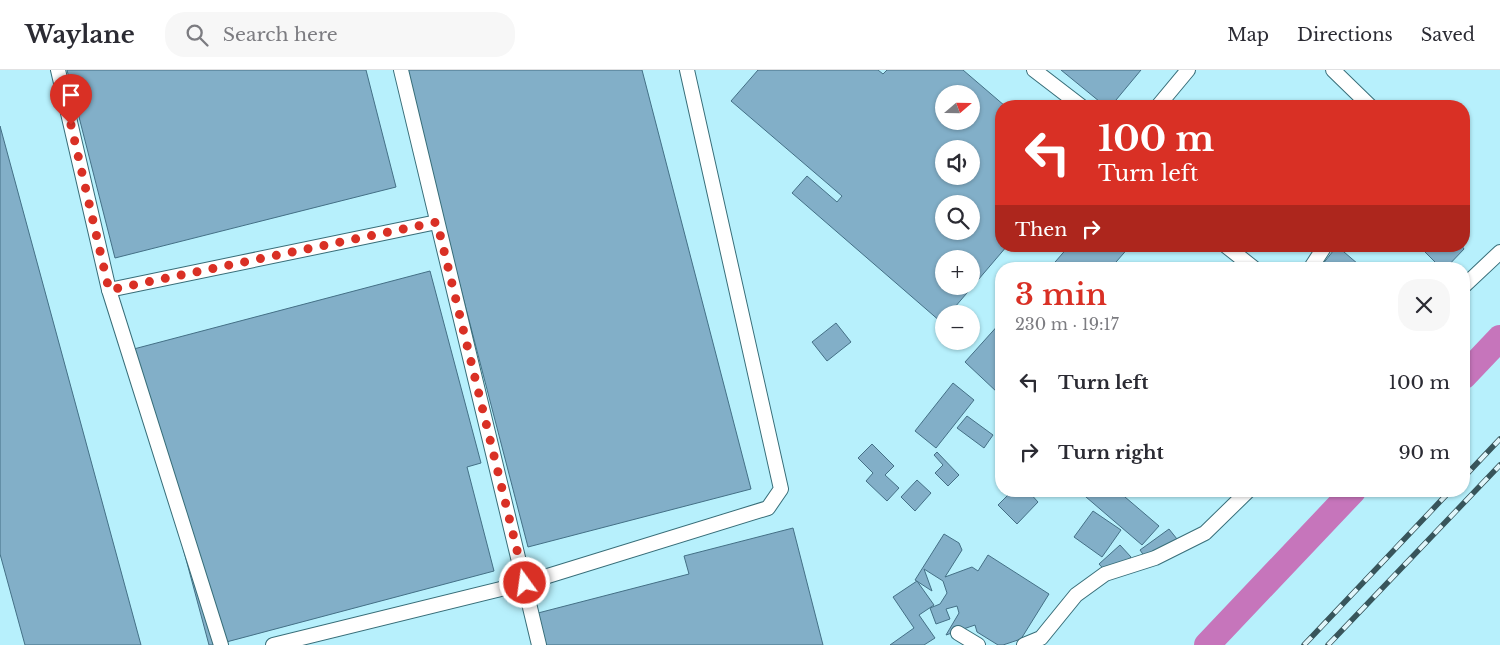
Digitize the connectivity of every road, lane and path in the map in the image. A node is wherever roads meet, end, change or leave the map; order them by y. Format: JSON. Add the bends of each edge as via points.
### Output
{"nodes":[{"id":1,"x":58,"y":70,"type":"edge"},
{"id":2,"x":401,"y":70,"type":"edge"},
{"id":3,"x":687,"y":70,"type":"edge"},
{"id":4,"x":1034,"y":70,"type":"edge"},
{"id":5,"x":1188,"y":70,"type":"edge"},
{"id":6,"x":1333,"y":70,"type":"edge"},
{"id":7,"x":1073,"y":100,"type":"edge"},
{"id":8,"x":1163,"y":100,"type":"edge"},
{"id":9,"x":1364,"y":100,"type":"edge"},
{"id":10,"x":437,"y":222,"type":"junction"},
{"id":11,"x":1234,"y":252,"type":"edge"},
{"id":12,"x":1500,"y":252,"type":"edge"},
{"id":13,"x":1246,"y":262,"type":"edge"},
{"id":14,"x":1470,"y":280,"type":"edge"},
{"id":15,"x":109,"y":290,"type":"junction"},
{"id":16,"x":1242,"y":497,"type":"edge"},
{"id":17,"x":525,"y":583,"type":"junction"},
{"id":18,"x":958,"y":633,"type":"dead end"},
{"id":19,"x":221,"y":645,"type":"edge"},
{"id":20,"x":273,"y":645,"type":"edge"},
{"id":21,"x":540,"y":645,"type":"edge"},
{"id":22,"x":978,"y":645,"type":"edge"},
{"id":23,"x":1024,"y":645,"type":"edge"}],
"edges":[{"from":1,"to":15,"type":"lane"},
{"from":2,"to":10,"type":"lane"},
{"from":3,"to":17,"type":"lane","via":[[781,489],[768,508]]},
{"from":4,"to":7,"type":"lane"},
{"from":5,"to":8,"type":"lane"},
{"from":6,"to":9,"type":"lane"},
{"from":10,"to":15,"type":"lane"},
{"from":10,"to":17,"type":"lane"},
{"from":11,"to":13,"type":"lane"},
{"from":12,"to":14,"type":"lane"},
{"from":15,"to":19,"type":"lane"},
{"from":16,"to":23,"type":"lane","via":[[1205,533],[1155,558],[1105,574],[1076,595],[1041,638]]},
{"from":17,"to":20,"type":"lane"},
{"from":17,"to":21,"type":"lane"},
{"from":18,"to":22,"type":"lane"}]}
